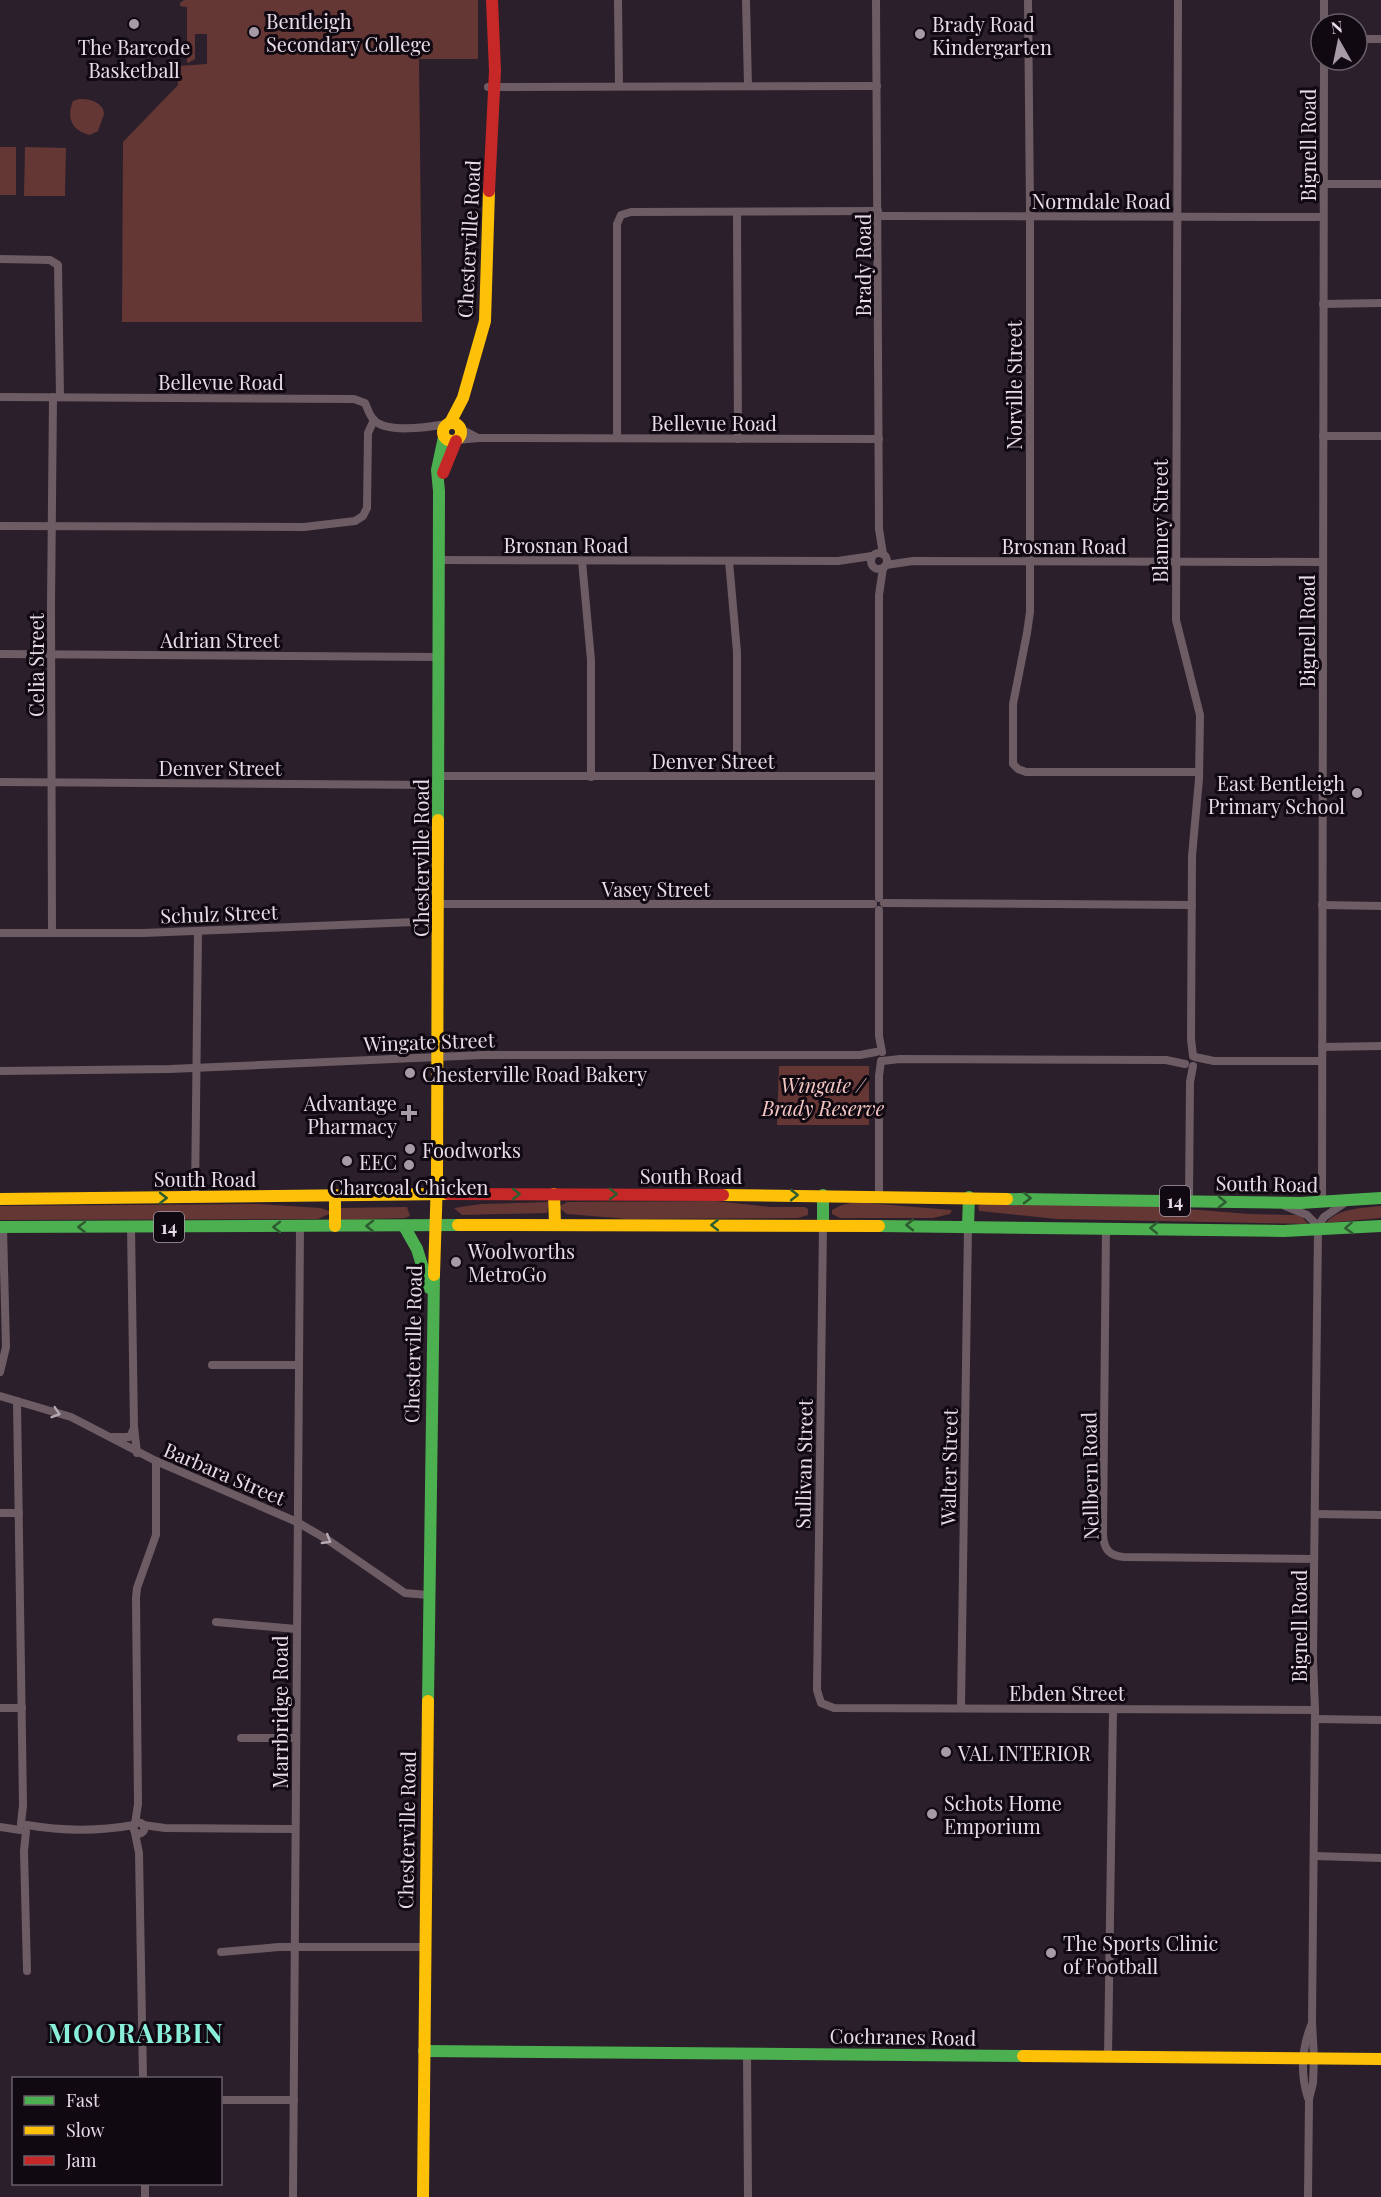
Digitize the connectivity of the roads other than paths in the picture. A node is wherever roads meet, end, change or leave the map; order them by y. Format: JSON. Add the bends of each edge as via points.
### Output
{"nodes":[{"id":1,"x":491,"y":0,"type":"edge"},
{"id":2,"x":618,"y":0,"type":"edge"},
{"id":3,"x":746,"y":0,"type":"edge"},
{"id":4,"x":876,"y":0,"type":"edge"},
{"id":5,"x":1028,"y":0,"type":"edge"},
{"id":6,"x":1178,"y":0,"type":"edge"},
{"id":7,"x":1324,"y":72,"type":"edge"},
{"id":8,"x":619,"y":86,"type":"junction"},
{"id":9,"x":748,"y":86,"type":"junction"},
{"id":10,"x":877,"y":86,"type":"junction"},
{"id":11,"x":492,"y":87,"type":"junction"},
{"id":12,"x":1323,"y":184,"type":"junction"},
{"id":13,"x":1381,"y":184,"type":"edge"},
{"id":14,"x":737,"y":212,"type":"junction"},
{"id":15,"x":878,"y":214,"type":"junction"},
{"id":16,"x":1030,"y":217,"type":"junction"},
{"id":17,"x":1176,"y":217,"type":"junction"},
{"id":18,"x":1323,"y":217,"type":"junction"},
{"id":19,"x":0,"y":259,"type":"edge"},
{"id":20,"x":1381,"y":303,"type":"edge"},
{"id":21,"x":1323,"y":304,"type":"junction"},
{"id":22,"x":0,"y":397,"type":"edge"},
{"id":23,"x":56,"y":397,"type":"junction"},
{"id":24,"x":374,"y":420,"type":"junction"},
{"id":25,"x":452,"y":432,"type":"junction"},
{"id":26,"x":1323,"y":436,"type":"junction"},
{"id":27,"x":1381,"y":436,"type":"edge"},
{"id":28,"x":617,"y":438,"type":"junction"},
{"id":29,"x":738,"y":439,"type":"junction"},
{"id":30,"x":879,"y":439,"type":"junction"},
{"id":31,"x":0,"y":526,"type":"edge"},
{"id":32,"x":52,"y":526,"type":"junction"},
{"id":33,"x":438,"y":560,"type":"junction"},
{"id":34,"x":582,"y":561,"type":"junction"},
{"id":35,"x":729,"y":561,"type":"junction"},
{"id":36,"x":879,"y":561,"type":"junction"},
{"id":37,"x":1029,"y":561,"type":"junction"},
{"id":38,"x":1175,"y":562,"type":"junction"},
{"id":39,"x":1323,"y":562,"type":"junction"},
{"id":40,"x":0,"y":654,"type":"edge"},
{"id":41,"x":51,"y":655,"type":"junction"},
{"id":42,"x":440,"y":657,"type":"junction"},
{"id":43,"x":1199,"y":772,"type":"junction"},
{"id":44,"x":737,"y":776,"type":"junction"},
{"id":45,"x":878,"y":776,"type":"junction"},
{"id":46,"x":591,"y":777,"type":"junction"},
{"id":47,"x":440,"y":781,"type":"junction"},
{"id":48,"x":0,"y":782,"type":"edge"},
{"id":49,"x":52,"y":782,"type":"junction"},
{"id":50,"x":439,"y":904,"type":"junction"},
{"id":51,"x":879,"y":904,"type":"junction"},
{"id":52,"x":1192,"y":904,"type":"junction"},
{"id":53,"x":1322,"y":906,"type":"junction"},
{"id":54,"x":1381,"y":906,"type":"edge"},
{"id":55,"x":439,"y":921,"type":"junction"},
{"id":56,"x":198,"y":931,"type":"junction"},
{"id":57,"x":0,"y":933,"type":"edge"},
{"id":58,"x":52,"y":933,"type":"junction"},
{"id":59,"x":1381,"y":1046,"type":"edge"},
{"id":60,"x":1322,"y":1047,"type":"junction"},
{"id":61,"x":438,"y":1057,"type":"junction"},
{"id":62,"x":879,"y":1057,"type":"junction"},
{"id":63,"x":1190,"y":1061,"type":"junction"},
{"id":64,"x":1322,"y":1062,"type":"junction"},
{"id":65,"x":197,"y":1067,"type":"junction"},
{"id":66,"x":0,"y":1071,"type":"edge"},
{"id":67,"x":554,"y":1194,"type":"junction"},
{"id":68,"x":436,"y":1195,"type":"junction"},
{"id":69,"x":823,"y":1195,"type":"junction"},
{"id":70,"x":335,"y":1196,"type":"junction"},
{"id":71,"x":879,"y":1196,"type":"junction"},
{"id":72,"x":195,"y":1197,"type":"junction"},
{"id":73,"x":969,"y":1197,"type":"junction"},
{"id":74,"x":1381,"y":1198,"type":"edge"},
{"id":75,"x":0,"y":1199,"type":"edge"},
{"id":76,"x":1189,"y":1201,"type":"junction"},
{"id":77,"x":1349,"y":1201,"type":"junction"},
{"id":78,"x":1279,"y":1203,"type":"junction"},
{"id":79,"x":1322,"y":1203,"type":"junction"},
{"id":80,"x":555,"y":1224,"type":"junction"},
{"id":81,"x":823,"y":1225,"type":"junction"},
{"id":82,"x":335,"y":1226,"type":"junction"},
{"id":83,"x":404,"y":1226,"type":"junction"},
{"id":84,"x":434,"y":1226,"type":"junction"},
{"id":85,"x":968,"y":1226,"type":"junction"},
{"id":86,"x":1381,"y":1226,"type":"edge"},
{"id":87,"x":2,"y":1227,"type":"edge"},
{"id":88,"x":131,"y":1227,"type":"junction"},
{"id":89,"x":300,"y":1227,"type":"junction"},
{"id":90,"x":1106,"y":1227,"type":"junction"},
{"id":91,"x":1318,"y":1228,"type":"junction"},
{"id":92,"x":432,"y":1300,"type":"junction"},
{"id":93,"x":212,"y":1365,"type":"dead end"},
{"id":94,"x":298,"y":1365,"type":"junction"},
{"id":95,"x":0,"y":1371,"type":"edge"},
{"id":96,"x":0,"y":1396,"type":"edge"},
{"id":97,"x":17,"y":1401,"type":"junction"},
{"id":98,"x":134,"y":1427,"type":"junction"},
{"id":99,"x":107,"y":1436,"type":"junction"},
{"id":100,"x":137,"y":1453,"type":"junction"},
{"id":101,"x":156,"y":1461,"type":"junction"},
{"id":102,"x":0,"y":1513,"type":"edge"},
{"id":103,"x":19,"y":1513,"type":"junction"},
{"id":104,"x":1315,"y":1514,"type":"junction"},
{"id":105,"x":1381,"y":1515,"type":"edge"},
{"id":106,"x":297,"y":1522,"type":"junction"},
{"id":107,"x":1314,"y":1558,"type":"junction"},
{"id":108,"x":428,"y":1595,"type":"junction"},
{"id":109,"x":216,"y":1622,"type":"dead end"},
{"id":110,"x":296,"y":1629,"type":"junction"},
{"id":111,"x":820,"y":1703,"type":"joint"},
{"id":112,"x":0,"y":1708,"type":"edge"},
{"id":113,"x":22,"y":1708,"type":"junction"},
{"id":114,"x":961,"y":1708,"type":"junction"},
{"id":115,"x":1113,"y":1709,"type":"junction"},
{"id":116,"x":1315,"y":1715,"type":"junction"},
{"id":117,"x":1381,"y":1720,"type":"edge"},
{"id":118,"x":241,"y":1738,"type":"dead end"},
{"id":119,"x":295,"y":1738,"type":"junction"},
{"id":120,"x":0,"y":1827,"type":"edge"},
{"id":121,"x":23,"y":1828,"type":"junction"},
{"id":122,"x":139,"y":1828,"type":"junction"},
{"id":123,"x":296,"y":1829,"type":"junction"},
{"id":124,"x":1314,"y":1856,"type":"junction"},
{"id":125,"x":1381,"y":1858,"type":"edge"},
{"id":126,"x":296,"y":1947,"type":"junction"},
{"id":127,"x":425,"y":1947,"type":"junction"},
{"id":128,"x":221,"y":1952,"type":"dead end"},
{"id":129,"x":27,"y":1971,"type":"dead end"},
{"id":130,"x":424,"y":2051,"type":"junction"},
{"id":131,"x":747,"y":2054,"type":"junction"},
{"id":132,"x":1108,"y":2057,"type":"junction"},
{"id":133,"x":1309,"y":2058,"type":"junction"},
{"id":134,"x":1381,"y":2059,"type":"edge"},
{"id":135,"x":143,"y":2077,"type":"edge"},
{"id":136,"x":224,"y":2100,"type":"dead end"},
{"id":137,"x":294,"y":2100,"type":"junction"},
{"id":138,"x":293,"y":2197,"type":"edge"},
{"id":139,"x":423,"y":2197,"type":"edge"},
{"id":140,"x":748,"y":2197,"type":"edge"},
{"id":141,"x":1308,"y":2197,"type":"edge"}],
"edges":[{"from":1,"to":11,"type":"main road","name":"Chesterville Road","via":[[487,42]]},
{"from":2,"to":8,"type":"street"},
{"from":3,"to":9,"type":"street"},
{"from":4,"to":10,"type":"street","name":"Brady Road"},
{"from":5,"to":16,"type":"street","name":"Norville Street"},
{"from":6,"to":17,"type":"street","name":"Blamey Street"},
{"from":7,"to":12,"type":"street","name":"Bignell Road"},
{"from":8,"to":9,"type":"street"},
{"from":8,"to":11,"type":"street"},
{"from":9,"to":10,"type":"street"},
{"from":10,"to":15,"type":"street","name":"Brady Road"},
{"from":11,"to":25,"type":"main road","name":"Chesterville Road","via":[[486,312]]},
{"from":12,"to":13,"type":"street"},
{"from":12,"to":18,"type":"street","name":"Bignell Road"},
{"from":14,"to":15,"type":"street","name":"Normdale Road"},
{"from":14,"to":28,"type":"street","name":"Normdale Road","via":[[631,212],[618,219]]},
{"from":14,"to":29,"type":"street"},
{"from":15,"to":16,"type":"street","name":"Normdale Road"},
{"from":15,"to":30,"type":"street","name":"Brady Road"},
{"from":16,"to":17,"type":"street","name":"Normdale Road"},
{"from":16,"to":37,"type":"street","name":"Norville Street"},
{"from":17,"to":18,"type":"street","name":"Normdale Road"},
{"from":17,"to":38,"type":"street","name":"Blamey Street"},
{"from":18,"to":21,"type":"street","name":"Bignell Road"},
{"from":19,"to":23,"type":"street","name":"Celia Street","via":[[57,263],[60,273]]},
{"from":20,"to":21,"type":"street"},
{"from":21,"to":26,"type":"street","name":"Bignell Road"},
{"from":22,"to":23,"type":"street","name":"Bellevue Road"},
{"from":23,"to":24,"type":"street","name":"Bellevue Road","via":[[354,399],[365,403]]},
{"from":23,"to":32,"type":"street","name":"Celia Street"},
{"from":24,"to":25,"type":"street","via":[[385,427]]},
{"from":24,"to":32,"type":"street","via":[[368,433],[366,512],[355,521],[304,528]]},
{"from":25,"to":28,"type":"street","name":"Bellevue Road","via":[[478,438]]},
{"from":25,"to":33,"type":"main road","name":"Chesterville Road","via":[[439,491]]},
{"from":26,"to":27,"type":"street"},
{"from":26,"to":39,"type":"street","name":"Bignell Road"},
{"from":28,"to":29,"type":"street","name":"Bellevue Road"},
{"from":29,"to":30,"type":"street","name":"Bellevue Road"},
{"from":30,"to":36,"type":"street","name":"Brady Road"},
{"from":31,"to":32,"type":"street"},
{"from":32,"to":41,"type":"street","name":"Celia Street"},
{"from":33,"to":34,"type":"street","name":"Brosnan Road"},
{"from":33,"to":42,"type":"main road","name":"Chesterville Road"},
{"from":34,"to":35,"type":"street","name":"Brosnan Road"},
{"from":34,"to":46,"type":"street","via":[[591,660]]},
{"from":35,"to":36,"type":"street","name":"Brosnan Road"},
{"from":35,"to":44,"type":"street","via":[[737,663]]},
{"from":36,"to":37,"type":"street","name":"Brosnan Road"},
{"from":36,"to":45,"type":"street","name":"Brady Road"},
{"from":37,"to":38,"type":"street","name":"Brosnan Road"},
{"from":37,"to":43,"type":"street","name":"Norville Street","via":[[1029,624],[1013,710],[1015,767],[1026,772]]},
{"from":38,"to":39,"type":"street","name":"Brosnan Road"},
{"from":38,"to":43,"type":"street","name":"Blamey Street","via":[[1176,626],[1200,715]]},
{"from":39,"to":53,"type":"street","name":"Bignell Road"},
{"from":40,"to":41,"type":"street","name":"Adrian Street"},
{"from":41,"to":42,"type":"street","name":"Adrian Street"},
{"from":41,"to":49,"type":"street","name":"Celia Street"},
{"from":42,"to":47,"type":"main road","name":"Chesterville Road"},
{"from":43,"to":52,"type":"street","name":"Blamey Street"},
{"from":44,"to":45,"type":"street","name":"Denver Street"},
{"from":44,"to":46,"type":"street","name":"Denver Street"},
{"from":45,"to":51,"type":"street","name":"Brady Road"},
{"from":46,"to":47,"type":"street","name":"Denver Street"},
{"from":47,"to":49,"type":"street","name":"Denver Street"},
{"from":47,"to":50,"type":"main road","name":"Chesterville Road"},
{"from":48,"to":49,"type":"street","name":"Denver Street"},
{"from":49,"to":58,"type":"street","name":"Celia Street"},
{"from":50,"to":51,"type":"street","name":"Vasey Street"},
{"from":50,"to":55,"type":"main road","name":"Chesterville Road"},
{"from":51,"to":52,"type":"street","name":"Vasey Street"},
{"from":51,"to":62,"type":"street","name":"Brady Road"},
{"from":52,"to":63,"type":"street","name":"Blamey Street"},
{"from":53,"to":54,"type":"street"},
{"from":53,"to":60,"type":"street","name":"Bignell Road"},
{"from":55,"to":56,"type":"street","name":"Schulz Street"},
{"from":55,"to":61,"type":"main road","name":"Chesterville Road"},
{"from":56,"to":58,"type":"street","name":"Schulz Street"},
{"from":56,"to":65,"type":"street"},
{"from":57,"to":58,"type":"street","name":"Schulz Street"},
{"from":59,"to":60,"type":"street"},
{"from":60,"to":64,"type":"street","name":"Bignell Road"},
{"from":61,"to":62,"type":"street","name":"Wingate Street"},
{"from":61,"to":65,"type":"street","name":"Wingate Street"},
{"from":61,"to":68,"type":"main road","name":"Chesterville Road"},
{"from":62,"to":63,"type":"street","name":"Wingate Street"},
{"from":62,"to":71,"type":"street","name":"Brady Road"},
{"from":63,"to":64,"type":"street","name":"Wingate Street"},
{"from":63,"to":76,"type":"street","name":"Blamey Street"},
{"from":64,"to":79,"type":"street","name":"Bignell Road"},
{"from":65,"to":66,"type":"street","name":"Wingate Street"},
{"from":65,"to":72,"type":"street"},
{"from":68,"to":67,"type":"main road","name":"South Road","number":"14","one_way":true},
{"from":67,"to":69,"type":"main road","name":"South Road","number":"14","one_way":true},
{"from":67,"to":80,"type":"main road"},
{"from":68,"to":70,"type":"main road","name":"South Road","number":"14"},
{"from":68,"to":84,"type":"main road","name":"Chesterville Road"},
{"from":69,"to":71,"type":"main road","name":"South Road","number":"14"},
{"from":69,"to":81,"type":"main road"},
{"from":70,"to":72,"type":"main road","name":"South Road","number":"14"},
{"from":70,"to":82,"type":"main road"},
{"from":71,"to":73,"type":"main road","name":"South Road","number":"14"},
{"from":75,"to":72,"type":"main road","name":"South Road","number":"14","one_way":true},
{"from":73,"to":76,"type":"main road","name":"South Road","number":"14","one_way":true},
{"from":73,"to":85,"type":"main road"},
{"from":74,"to":77,"type":"main road","name":"South Road","number":"14"},
{"from":76,"to":78,"type":"main road","name":"South Road","number":"14","one_way":true},
{"from":77,"to":79,"type":"main road","name":"South Road","number":"14"},
{"from":77,"to":91,"type":"street","via":[[1324,1217]]},
{"from":78,"to":79,"type":"main road","name":"South Road","number":"14"},
{"from":78,"to":91,"type":"street","via":[[1307,1215]]},
{"from":81,"to":80,"type":"main road","number":"14","one_way":true},
{"from":80,"to":84,"type":"main road","number":"14"},
{"from":85,"to":81,"type":"main road","number":"14","one_way":true},
{"from":81,"to":111,"type":"street","name":"Sullivan Street","via":[[817,1690]]},
{"from":83,"to":82,"type":"main road","number":"14","one_way":true},
{"from":82,"to":89,"type":"main road","number":"14"},
{"from":83,"to":84,"type":"main road","number":"14"},
{"from":83,"to":92,"type":"main road","via":[[417,1249]]},
{"from":84,"to":92,"type":"main road","name":"Chesterville Road"},
{"from":85,"to":90,"type":"main road","number":"14"},
{"from":85,"to":114,"type":"street","name":"Walter Street"},
{"from":86,"to":91,"type":"main road","number":"14","one_way":true},
{"from":88,"to":87,"type":"main road","number":"14","one_way":true},
{"from":87,"to":95,"type":"street","via":[[6,1347]]},
{"from":89,"to":88,"type":"main road","number":"14","one_way":true},
{"from":88,"to":98,"type":"street"},
{"from":89,"to":94,"type":"street","name":"Marrbridge Road"},
{"from":91,"to":90,"type":"main road","number":"14","one_way":true},
{"from":90,"to":107,"type":"street","name":"Nellbern Road","via":[[1105,1547],[1111,1554],[1124,1557]]},
{"from":91,"to":104,"type":"street","name":"Bignell Road"},
{"from":92,"to":108,"type":"main road","name":"Chesterville Road"},
{"from":93,"to":94,"type":"street"},
{"from":94,"to":106,"type":"street","name":"Marrbridge Road"},
{"from":96,"to":97,"type":"street","name":"Barbara Street"},
{"from":97,"to":99,"type":"street","name":"Barbara Street","one_way":true,"via":[[71,1417]]},
{"from":97,"to":103,"type":"street"},
{"from":98,"to":99,"type":"street","via":[[130,1437]]},
{"from":98,"to":100,"type":"street"},
{"from":99,"to":100,"type":"street","name":"Barbara Street"},
{"from":100,"to":101,"type":"street","name":"Barbara Street"},
{"from":101,"to":106,"type":"street","name":"Barbara Street"},
{"from":101,"to":122,"type":"street","via":[[156,1535],[136,1592]]},
{"from":102,"to":103,"type":"street"},
{"from":103,"to":113,"type":"street"},
{"from":104,"to":105,"type":"street"},
{"from":104,"to":107,"type":"street","name":"Bignell Road"},
{"from":106,"to":108,"type":"street","name":"Barbara Street","one_way":true,"via":[[405,1593]]},
{"from":106,"to":110,"type":"street","name":"Marrbridge Road"},
{"from":107,"to":116,"type":"street","name":"Bignell Road"},
{"from":108,"to":127,"type":"main road","name":"Chesterville Road"},
{"from":109,"to":110,"type":"street"},
{"from":110,"to":119,"type":"street","name":"Marrbridge Road"},
{"from":111,"to":114,"type":"street","name":"Ebden Street","via":[[834,1708]]},
{"from":112,"to":113,"type":"street"},
{"from":113,"to":121,"type":"street"},
{"from":114,"to":115,"type":"street","name":"Ebden Street"},
{"from":115,"to":116,"type":"street","name":"Ebden Street"},
{"from":115,"to":132,"type":"street"},
{"from":116,"to":117,"type":"street","name":"Ebden Street"},
{"from":116,"to":124,"type":"street","name":"Bignell Road"},
{"from":118,"to":119,"type":"street"},
{"from":119,"to":123,"type":"street","name":"Marrbridge Road"},
{"from":120,"to":121,"type":"street"},
{"from":121,"to":122,"type":"street"},
{"from":121,"to":129,"type":"street"},
{"from":122,"to":123,"type":"street"},
{"from":122,"to":135,"type":"street"},
{"from":123,"to":126,"type":"street","name":"Marrbridge Road"},
{"from":124,"to":125,"type":"street"},
{"from":124,"to":133,"type":"street","name":"Bignell Road","via":[[1312,2022],[1304,2044]]},
{"from":126,"to":127,"type":"street"},
{"from":126,"to":128,"type":"street"},
{"from":126,"to":137,"type":"street","name":"Marrbridge Road"},
{"from":127,"to":130,"type":"main road","name":"Chesterville Road"},
{"from":130,"to":131,"type":"main road","name":"Cochranes Road"},
{"from":130,"to":139,"type":"main road","name":"Chesterville Road"},
{"from":131,"to":132,"type":"main road","name":"Cochranes Road"},
{"from":131,"to":140,"type":"street"},
{"from":132,"to":133,"type":"main road","name":"Cochranes Road"},
{"from":133,"to":134,"type":"main road","name":"Cochranes Road"},
{"from":133,"to":141,"type":"street","name":"Bignell Road","via":[[1304,2083],[1309,2099]]},
{"from":136,"to":137,"type":"street"},
{"from":137,"to":138,"type":"street","name":"Marrbridge Road"}]}
